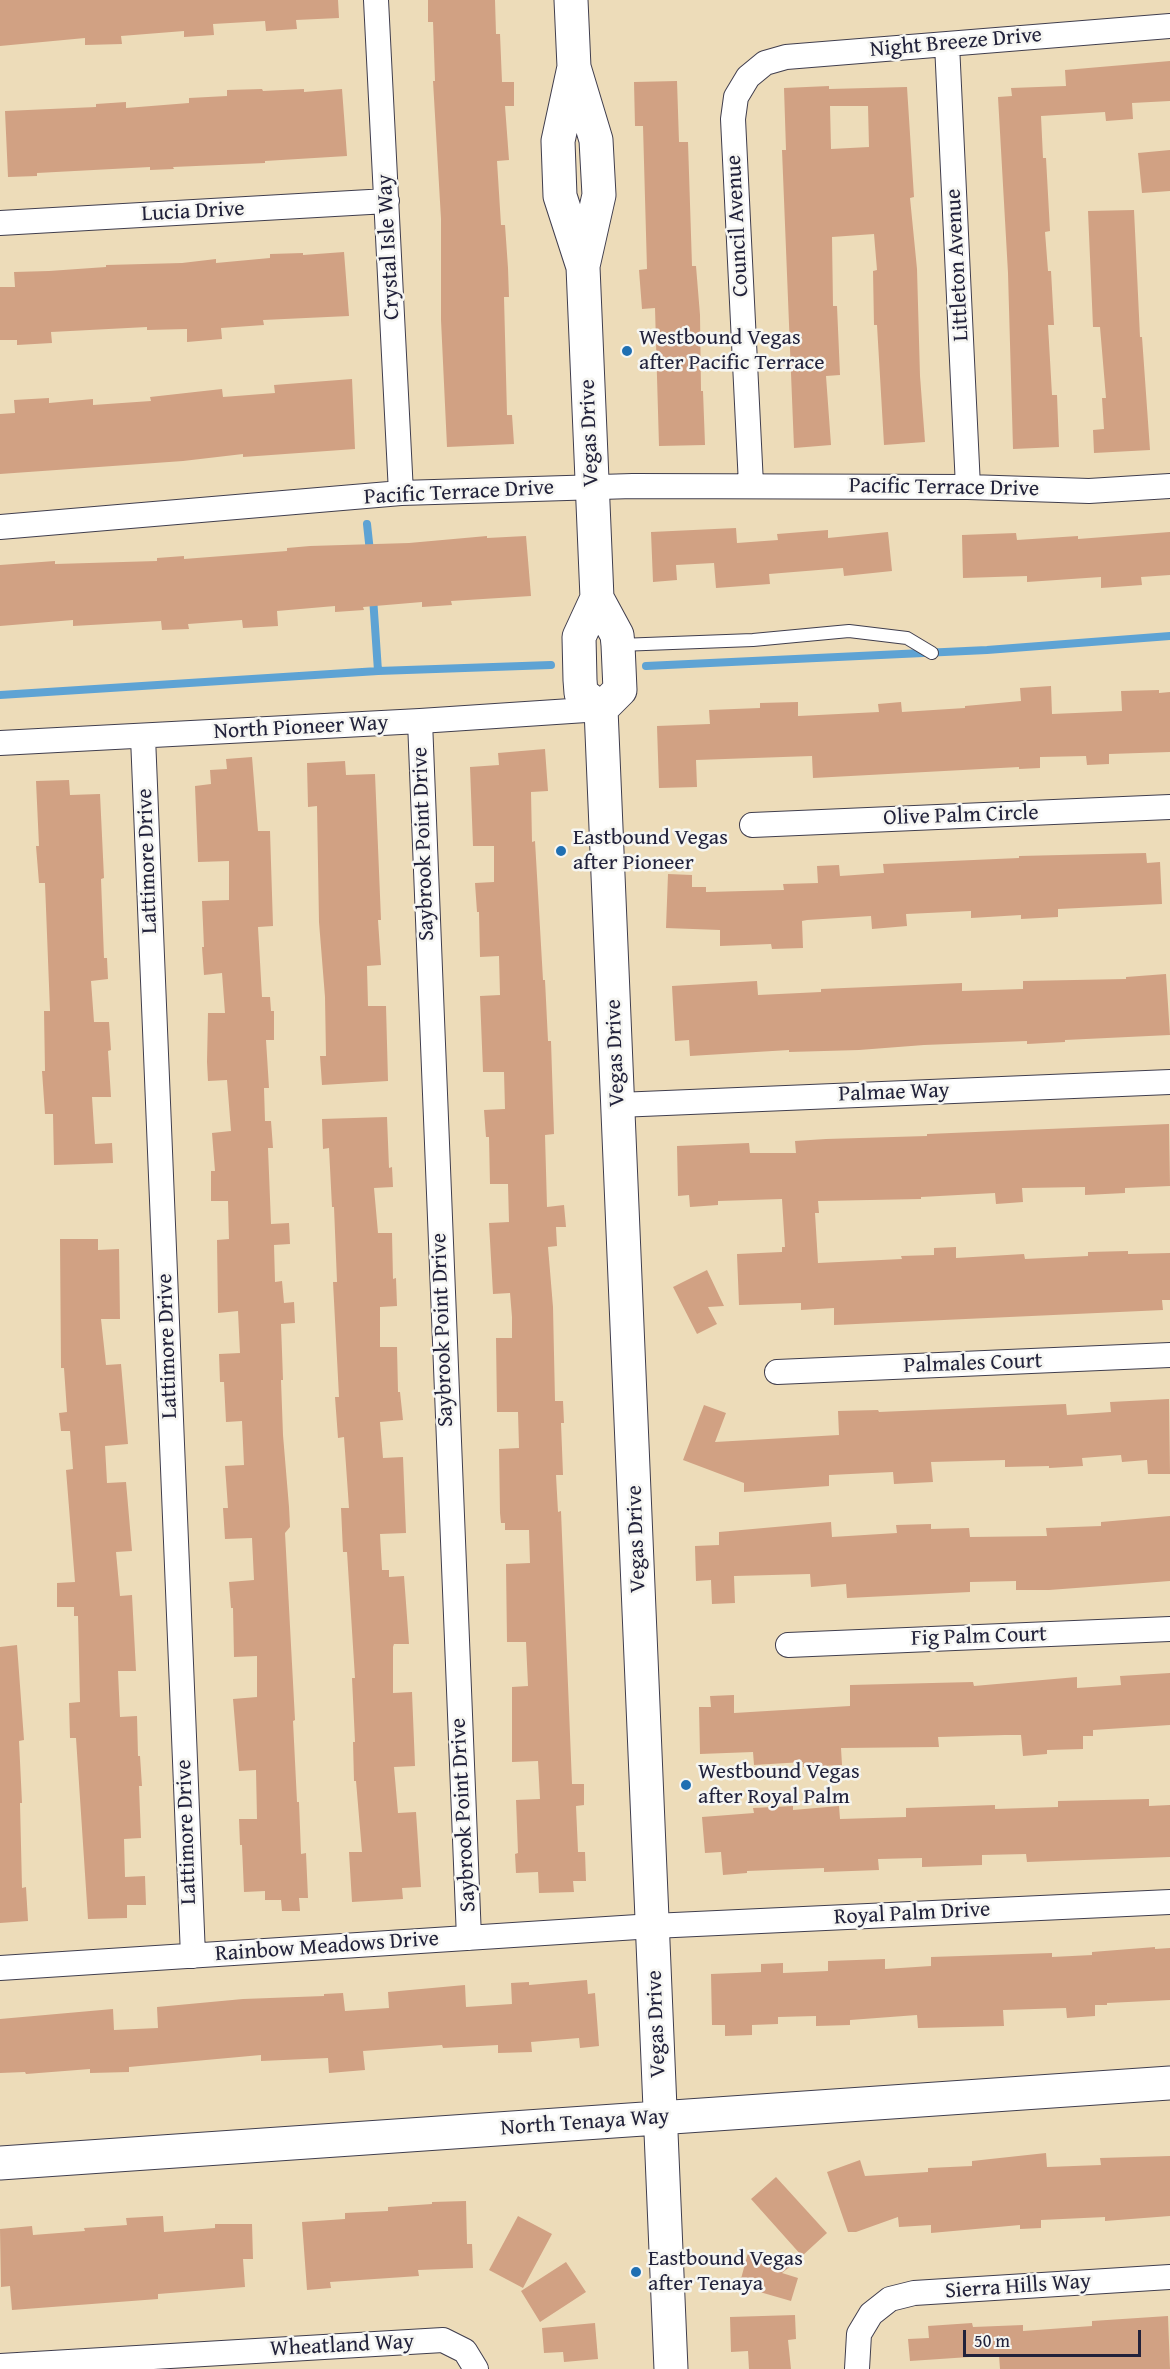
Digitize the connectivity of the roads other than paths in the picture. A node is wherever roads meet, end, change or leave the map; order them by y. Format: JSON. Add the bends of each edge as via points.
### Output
{"nodes":[{"id":1,"x":376,"y":0,"type":"edge"},
{"id":2,"x":571,"y":0,"type":"edge"},
{"id":3,"x":1170,"y":26,"type":"edge"},
{"id":4,"x":947,"y":44,"type":"junction"},
{"id":5,"x":748,"y":77,"type":"joint"},
{"id":6,"x":387,"y":201,"type":"junction"},
{"id":7,"x":0,"y":223,"type":"edge"},
{"id":8,"x":751,"y":485,"type":"junction"},
{"id":9,"x":1170,"y":486,"type":"edge"},
{"id":10,"x":592,"y":487,"type":"junction"},
{"id":11,"x":968,"y":487,"type":"junction"},
{"id":12,"x":401,"y":494,"type":"junction"},
{"id":13,"x":0,"y":527,"type":"edge"},
{"id":14,"x":597,"y":598,"type":"junction"},
{"id":15,"x":618,"y":645,"type":"junction"},
{"id":16,"x":932,"y":653,"type":"dead end"},
{"id":17,"x":601,"y":709,"type":"junction"},
{"id":18,"x":420,"y":721,"type":"junction"},
{"id":19,"x":143,"y":737,"type":"junction"},
{"id":20,"x":0,"y":743,"type":"edge"},
{"id":21,"x":1170,"y":807,"type":"edge"},
{"id":22,"x":752,"y":825,"type":"dead end"},
{"id":23,"x":1170,"y":1082,"type":"edge"},
{"id":24,"x":618,"y":1105,"type":"junction"},
{"id":25,"x":1170,"y":1355,"type":"edge"},
{"id":26,"x":777,"y":1372,"type":"dead end"},
{"id":27,"x":1170,"y":1629,"type":"edge"},
{"id":28,"x":788,"y":1645,"type":"dead end"},
{"id":29,"x":1170,"y":1902,"type":"edge"},
{"id":30,"x":653,"y":1926,"type":"junction"},
{"id":31,"x":469,"y":1938,"type":"junction"},
{"id":32,"x":193,"y":1956,"type":"junction"},
{"id":33,"x":0,"y":1968,"type":"edge"},
{"id":34,"x":1170,"y":2083,"type":"edge"},
{"id":35,"x":660,"y":2118,"type":"junction"},
{"id":36,"x":0,"y":2163,"type":"edge"},
{"id":37,"x":1170,"y":2277,"type":"edge"},
{"id":38,"x":471,"y":2360,"type":"edge"},
{"id":39,"x":0,"y":2366,"type":"edge"},
{"id":40,"x":671,"y":2369,"type":"edge"},
{"id":41,"x":857,"y":2369,"type":"edge"}],
"edges":[{"from":1,"to":6,"type":"street","name":"Crystal Isle Way"},
{"from":2,"to":10,"type":"main road","name":"Vegas Drive","via":[[574,67],[596,140],[599,195],[583,267]]},
{"from":3,"to":4,"type":"street","name":"Night Breeze Drive"},
{"from":4,"to":5,"type":"street","name":"Night Breeze Drive","via":[[786,57],[765,63]]},
{"from":4,"to":11,"type":"street","name":"Littleton Avenue"},
{"from":5,"to":8,"type":"street","name":"Council Avenue","via":[[736,97],[733,120]]},
{"from":6,"to":7,"type":"street","name":"Lucia Drive"},
{"from":6,"to":12,"type":"street","name":"Crystal Isle Way"},
{"from":8,"to":10,"type":"street","name":"Pacific Terrace Drive"},
{"from":8,"to":11,"type":"street","name":"Pacific Terrace Drive"},
{"from":9,"to":11,"type":"street","name":"Pacific Terrace Drive","via":[[1089,491]]},
{"from":10,"to":12,"type":"street","name":"Pacific Terrace Drive"},
{"from":10,"to":14,"type":"main road","name":"Vegas Drive"},
{"from":12,"to":13,"type":"street","name":"Pacific Terrace Drive"},
{"from":14,"to":15,"type":"main road","name":"Vegas Drive","via":[[617,635]]},
{"from":14,"to":17,"type":"main road","name":"Vegas Drive","via":[[579,638],[580,669],[581,693]]},
{"from":15,"to":16,"type":"lane","via":[[753,640],[849,631],[907,638]]},
{"from":15,"to":17,"type":"main road","name":"Vegas Drive","via":[[620,690]]},
{"from":17,"to":18,"type":"street","name":"North Pioneer Way"},
{"from":17,"to":24,"type":"main road","name":"Vegas Drive"},
{"from":18,"to":19,"type":"street","name":"North Pioneer Way"},
{"from":18,"to":31,"type":"street","name":"Saybrook Point Drive"},
{"from":19,"to":20,"type":"street","name":"North Pioneer Way"},
{"from":19,"to":32,"type":"street","name":"Lattimore Drive"},
{"from":21,"to":22,"type":"street","name":"Olive Palm Circle"},
{"from":23,"to":24,"type":"street","name":"Palmae Way"},
{"from":24,"to":30,"type":"main road","name":"Vegas Drive"},
{"from":25,"to":26,"type":"street","name":"Palmales Court"},
{"from":27,"to":28,"type":"street","name":"Fig Palm Court"},
{"from":29,"to":30,"type":"street","name":"Royal Palm Drive"},
{"from":30,"to":31,"type":"street","name":"Rainbow Meadows Drive"},
{"from":30,"to":35,"type":"main road","name":"Vegas Drive"},
{"from":31,"to":32,"type":"street","name":"Rainbow Meadows Drive"},
{"from":32,"to":33,"type":"street","name":"Rainbow Meadows Drive"},
{"from":34,"to":35,"type":"main road","name":"North Tenaya Way"},
{"from":35,"to":36,"type":"main road","name":"North Tenaya Way"},
{"from":35,"to":40,"type":"main road","name":"Vegas Drive"},
{"from":37,"to":41,"type":"street","name":"Sierra Hills Way","via":[[914,2293],[890,2299],[871,2314],[859,2334]]},
{"from":38,"to":39,"type":"street","name":"Wheatland Way","via":[[443,2340]]}]}
